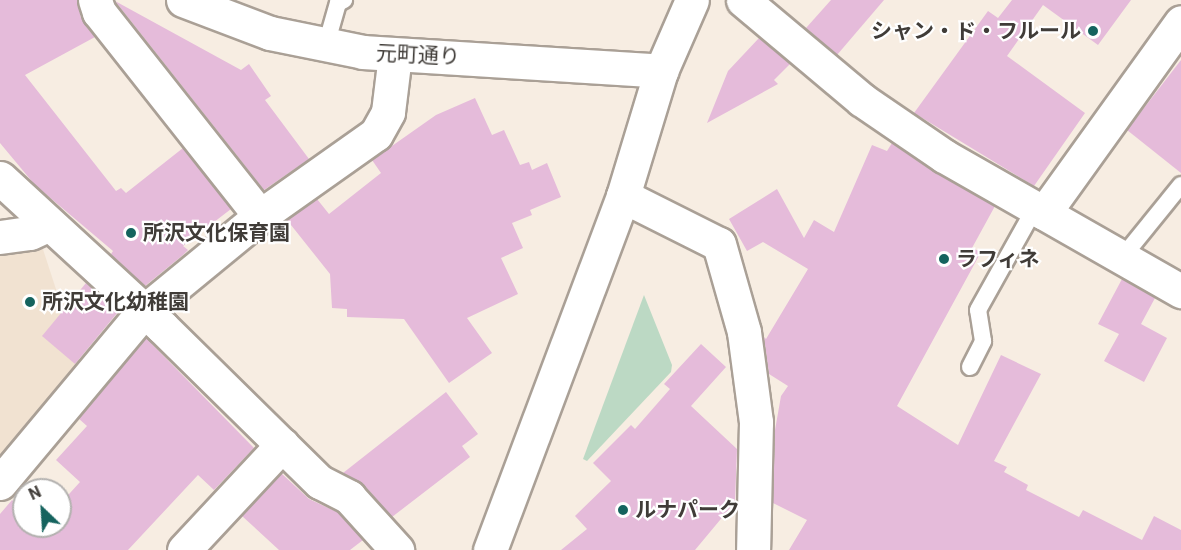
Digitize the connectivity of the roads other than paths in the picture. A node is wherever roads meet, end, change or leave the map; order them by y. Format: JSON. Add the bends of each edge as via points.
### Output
{"nodes":[{"id":1,"x":95,"y":0,"type":"edge"},
{"id":2,"x":183,"y":0,"type":"edge"},
{"id":3,"x":344,"y":0,"type":"edge"},
{"id":4,"x":692,"y":0,"type":"edge"},
{"id":5,"x":743,"y":0,"type":"edge"},
{"id":6,"x":1181,"y":21,"type":"edge"},
{"id":7,"x":326,"y":45,"type":"junction"},
{"id":8,"x":395,"y":55,"type":"junction"},
{"id":9,"x":661,"y":71,"type":"junction"},
{"id":10,"x":0,"y":178,"type":"edge"},
{"id":11,"x":1181,"y":185,"type":"edge"},
{"id":12,"x":623,"y":196,"type":"junction"},
{"id":13,"x":1039,"y":211,"type":"junction"},
{"id":14,"x":260,"y":216,"type":"junction"},
{"id":15,"x":47,"y":225,"type":"junction"},
{"id":16,"x":0,"y":237,"type":"edge"},
{"id":17,"x":1120,"y":260,"type":"junction"},
{"id":18,"x":1181,"y":291,"type":"edge"},
{"id":19,"x":142,"y":313,"type":"junction"},
{"id":20,"x":970,"y":367,"type":"dead end"},
{"id":21,"x":282,"y":445,"type":"junction"},
{"id":22,"x":0,"y":483,"type":"edge"},
{"id":23,"x":184,"y":550,"type":"edge"},
{"id":24,"x":397,"y":550,"type":"edge"},
{"id":25,"x":490,"y":550,"type":"edge"},
{"id":26,"x":753,"y":550,"type":"edge"}],
"edges":[{"from":1,"to":14,"type":"street","via":[[99,12]]},
{"from":2,"to":7,"type":"street","name":"元町通り","via":[[270,33]]},
{"from":3,"to":7,"type":"lane","via":[[338,3]]},
{"from":4,"to":9,"type":"street"},
{"from":5,"to":13,"type":"street","via":[[862,100],[944,156]]},
{"from":6,"to":13,"type":"street"},
{"from":7,"to":8,"type":"street","name":"元町通り"},
{"from":8,"to":9,"type":"street","name":"元町通り"},
{"from":8,"to":14,"type":"street","via":[[388,112],[376,134]]},
{"from":9,"to":12,"type":"street"},
{"from":10,"to":15,"type":"street"},
{"from":11,"to":17,"type":"lane"},
{"from":12,"to":25,"type":"street"},
{"from":12,"to":26,"type":"street","via":[[719,244],[744,332],[756,422]]},
{"from":13,"to":17,"type":"street"},
{"from":13,"to":20,"type":"lane","via":[[978,310],[983,341]]},
{"from":14,"to":19,"type":"street"},
{"from":15,"to":16,"type":"street","via":[[30,233]]},
{"from":15,"to":19,"type":"street"},
{"from":17,"to":18,"type":"street"},
{"from":19,"to":21,"type":"street"},
{"from":19,"to":22,"type":"street"},
{"from":21,"to":23,"type":"street"},
{"from":21,"to":24,"type":"street","via":[[320,482],[349,497]]}]}
